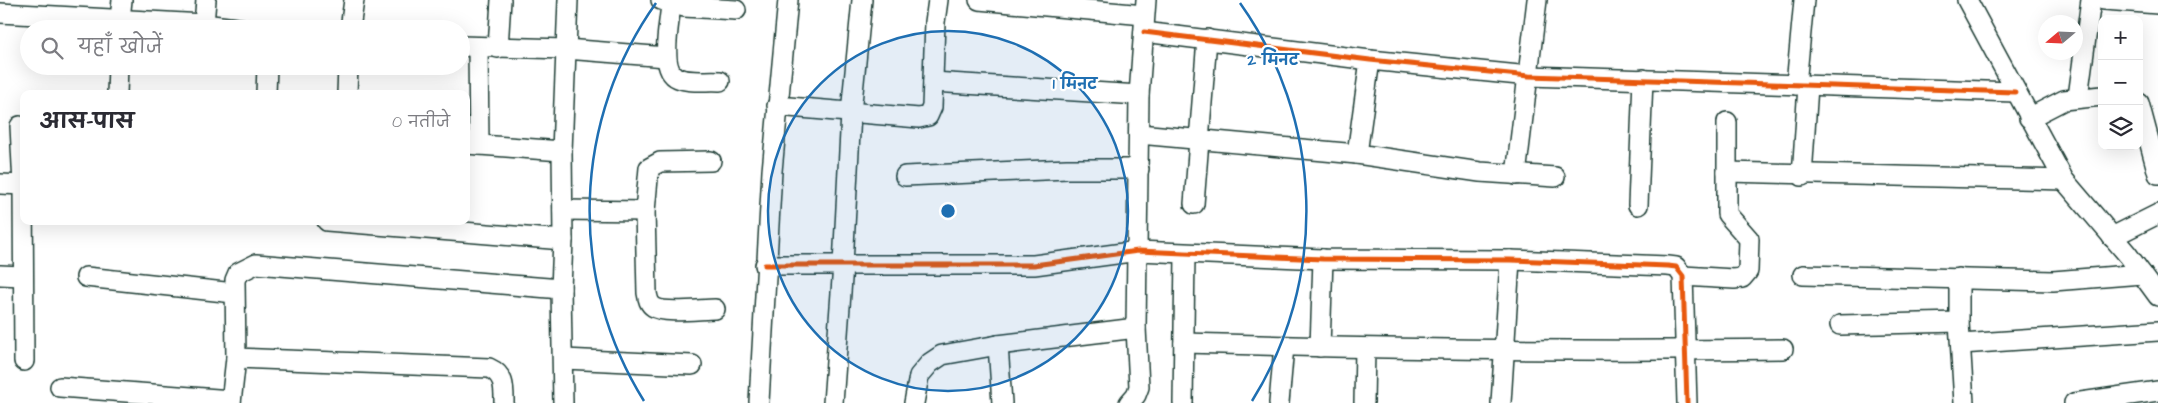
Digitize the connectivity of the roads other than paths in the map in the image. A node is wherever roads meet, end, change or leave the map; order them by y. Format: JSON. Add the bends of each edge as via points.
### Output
{"nodes":[{"id":1,"x":122,"y":0,"type":"edge"},
{"id":2,"x":206,"y":0,"type":"edge"},
{"id":3,"x":354,"y":0,"type":"edge"},
{"id":4,"x":501,"y":0,"type":"edge"},
{"id":5,"x":568,"y":0,"type":"edge"},
{"id":6,"x":788,"y":0,"type":"edge"},
{"id":7,"x":862,"y":0,"type":"edge"},
{"id":8,"x":938,"y":0,"type":"edge"},
{"id":9,"x":979,"y":0,"type":"edge"},
{"id":10,"x":1537,"y":0,"type":"edge"},
{"id":11,"x":1804,"y":0,"type":"edge"},
{"id":12,"x":1967,"y":0,"type":"edge"},
{"id":13,"x":2091,"y":0,"type":"edge"},
{"id":14,"x":2104,"y":0,"type":"edge"},
{"id":15,"x":666,"y":2,"type":"edge"},
{"id":16,"x":2158,"y":4,"type":"edge"},
{"id":17,"x":47,"y":8,"type":"edge"},
{"id":18,"x":736,"y":10,"type":"dead end"},
{"id":19,"x":0,"y":13,"type":"edge"},
{"id":20,"x":1145,"y":16,"type":"edge"},
{"id":21,"x":102,"y":20,"type":"edge"},
{"id":22,"x":120,"y":20,"type":"edge"},
{"id":23,"x":204,"y":20,"type":"edge"},
{"id":24,"x":351,"y":20,"type":"edge"},
{"id":25,"x":1208,"y":39,"type":"junction"},
{"id":26,"x":470,"y":47,"type":"edge"},
{"id":27,"x":498,"y":48,"type":"junction"},
{"id":28,"x":566,"y":49,"type":"junction"},
{"id":29,"x":666,"y":56,"type":"junction"},
{"id":30,"x":1370,"y":60,"type":"junction"},
{"id":31,"x":118,"y":75,"type":"edge"},
{"id":32,"x":267,"y":75,"type":"edge"},
{"id":33,"x":347,"y":75,"type":"edge"},
{"id":34,"x":1529,"y":76,"type":"junction"},
{"id":35,"x":1643,"y":78,"type":"junction"},
{"id":36,"x":720,"y":81,"type":"dead end"},
{"id":37,"x":933,"y":82,"type":"junction"},
{"id":38,"x":1802,"y":85,"type":"junction"},
{"id":39,"x":117,"y":90,"type":"edge"},
{"id":40,"x":266,"y":90,"type":"edge"},
{"id":41,"x":346,"y":90,"type":"edge"},
{"id":42,"x":2015,"y":92,"type":"junction"},
{"id":43,"x":1139,"y":96,"type":"junction"},
{"id":44,"x":2098,"y":96,"type":"edge"},
{"id":45,"x":2078,"y":97,"type":"junction"},
{"id":46,"x":777,"y":106,"type":"junction"},
{"id":47,"x":2147,"y":106,"type":"edge"},
{"id":48,"x":851,"y":113,"type":"junction"},
{"id":49,"x":2029,"y":118,"type":"junction"},
{"id":50,"x":1727,"y":122,"type":"dead end"},
{"id":51,"x":1139,"y":134,"type":"junction"},
{"id":52,"x":1199,"y":141,"type":"junction"},
{"id":53,"x":472,"y":145,"type":"edge"},
{"id":54,"x":562,"y":151,"type":"junction"},
{"id":55,"x":1357,"y":154,"type":"junction"},
{"id":56,"x":711,"y":161,"type":"dead end"},
{"id":57,"x":1139,"y":169,"type":"junction"},
{"id":58,"x":1727,"y":172,"type":"junction"},
{"id":59,"x":2158,"y":174,"type":"edge"},
{"id":60,"x":1516,"y":175,"type":"junction"},
{"id":61,"x":905,"y":176,"type":"dead end"},
{"id":62,"x":1802,"y":176,"type":"junction"},
{"id":63,"x":1554,"y":177,"type":"dead end"},
{"id":64,"x":2064,"y":180,"type":"junction"},
{"id":65,"x":0,"y":184,"type":"edge"},
{"id":66,"x":20,"y":185,"type":"edge"},
{"id":67,"x":1194,"y":204,"type":"dead end"},
{"id":68,"x":1638,"y":205,"type":"dead end"},
{"id":69,"x":563,"y":210,"type":"junction"},
{"id":70,"x":645,"y":211,"type":"junction"},
{"id":71,"x":2158,"y":214,"type":"edge"},
{"id":72,"x":23,"y":225,"type":"edge"},
{"id":73,"x":377,"y":225,"type":"edge"},
{"id":74,"x":2112,"y":237,"type":"junction"},
{"id":75,"x":563,"y":240,"type":"junction"},
{"id":76,"x":1138,"y":251,"type":"junction"},
{"id":77,"x":1185,"y":254,"type":"junction"},
{"id":78,"x":1323,"y":260,"type":"junction"},
{"id":79,"x":1510,"y":260,"type":"junction"},
{"id":80,"x":766,"y":264,"type":"junction"},
{"id":81,"x":843,"y":265,"type":"junction"},
{"id":82,"x":2142,"y":274,"type":"junction"},
{"id":83,"x":0,"y":275,"type":"edge"},
{"id":84,"x":1803,"y":275,"type":"dead end"},
{"id":85,"x":22,"y":276,"type":"junction"},
{"id":86,"x":1683,"y":276,"type":"junction"},
{"id":87,"x":86,"y":277,"type":"dead end"},
{"id":88,"x":1959,"y":278,"type":"junction"},
{"id":89,"x":560,"y":289,"type":"junction"},
{"id":90,"x":234,"y":292,"type":"junction"},
{"id":91,"x":2158,"y":295,"type":"edge"},
{"id":92,"x":714,"y":308,"type":"dead end"},
{"id":93,"x":1959,"y":322,"type":"junction"},
{"id":94,"x":1840,"y":325,"type":"dead end"},
{"id":95,"x":1136,"y":328,"type":"junction"},
{"id":96,"x":2158,"y":331,"type":"edge"},
{"id":97,"x":1184,"y":343,"type":"junction"},
{"id":98,"x":1961,"y":344,"type":"junction"},
{"id":99,"x":998,"y":345,"type":"junction"},
{"id":100,"x":1284,"y":346,"type":"junction"},
{"id":101,"x":1320,"y":347,"type":"junction"},
{"id":102,"x":1364,"y":348,"type":"junction"},
{"id":103,"x":1506,"y":349,"type":"junction"},
{"id":104,"x":1783,"y":349,"type":"dead end"},
{"id":105,"x":1685,"y":350,"type":"junction"},
{"id":106,"x":236,"y":358,"type":"junction"},
{"id":107,"x":564,"y":359,"type":"junction"},
{"id":108,"x":24,"y":361,"type":"dead end"},
{"id":109,"x":692,"y":365,"type":"dead end"},
{"id":110,"x":60,"y":386,"type":"dead end"},
{"id":111,"x":2158,"y":390,"type":"edge"},
{"id":112,"x":231,"y":402,"type":"edge"},
{"id":113,"x":759,"y":402,"type":"edge"},
{"id":114,"x":504,"y":403,"type":"edge"},
{"id":115,"x":563,"y":403,"type":"edge"},
{"id":116,"x":833,"y":403,"type":"edge"},
{"id":117,"x":914,"y":403,"type":"edge"},
{"id":118,"x":1002,"y":403,"type":"edge"},
{"id":119,"x":1129,"y":403,"type":"edge"},
{"id":120,"x":1183,"y":403,"type":"edge"},
{"id":121,"x":1279,"y":403,"type":"edge"},
{"id":122,"x":1364,"y":403,"type":"edge"},
{"id":123,"x":1501,"y":403,"type":"edge"},
{"id":124,"x":1687,"y":403,"type":"edge"},
{"id":125,"x":1964,"y":403,"type":"edge"},
{"id":126,"x":2074,"y":403,"type":"edge"}],
"edges":[{"from":1,"to":22,"type":"street"},
{"from":2,"to":23,"type":"street"},
{"from":3,"to":24,"type":"street"},
{"from":4,"to":27,"type":"street"},
{"from":5,"to":28,"type":"street"},
{"from":6,"to":46,"type":"street"},
{"from":7,"to":48,"type":"street"},
{"from":8,"to":37,"type":"street"},
{"from":9,"to":20,"type":"street"},
{"from":10,"to":34,"type":"street"},
{"from":11,"to":38,"type":"street"},
{"from":12,"to":42,"type":"street"},
{"from":13,"to":45,"type":"street"},
{"from":14,"to":16,"type":"street"},
{"from":15,"to":18,"type":"street"},
{"from":15,"to":29,"type":"street"},
{"from":17,"to":19,"type":"street"},
{"from":17,"to":21,"type":"street"},
{"from":20,"to":25,"type":"street"},
{"from":20,"to":43,"type":"street"},
{"from":25,"to":30,"type":"street"},
{"from":25,"to":52,"type":"street"},
{"from":26,"to":27,"type":"street"},
{"from":26,"to":53,"type":"street"},
{"from":27,"to":28,"type":"street"},
{"from":28,"to":29,"type":"street"},
{"from":28,"to":54,"type":"street"},
{"from":29,"to":36,"type":"street","via":[[668,68],[679,79]]},
{"from":30,"to":34,"type":"street"},
{"from":30,"to":55,"type":"street"},
{"from":31,"to":39,"type":"street"},
{"from":32,"to":40,"type":"street"},
{"from":33,"to":41,"type":"street"},
{"from":34,"to":35,"type":"street"},
{"from":34,"to":60,"type":"street"},
{"from":35,"to":38,"type":"street"},
{"from":35,"to":68,"type":"street"},
{"from":37,"to":43,"type":"street"},
{"from":37,"to":48,"type":"street","via":[[931,112],[923,118]]},
{"from":38,"to":42,"type":"street"},
{"from":38,"to":62,"type":"street"},
{"from":42,"to":49,"type":"street"},
{"from":43,"to":51,"type":"street"},
{"from":44,"to":45,"type":"street"},
{"from":45,"to":49,"type":"street","via":[[2064,100]]},
{"from":46,"to":48,"type":"street"},
{"from":46,"to":80,"type":"street"},
{"from":47,"to":59,"type":"street"},
{"from":48,"to":81,"type":"street"},
{"from":49,"to":64,"type":"street"},
{"from":50,"to":58,"type":"street"},
{"from":51,"to":52,"type":"street"},
{"from":51,"to":57,"type":"street"},
{"from":52,"to":55,"type":"street"},
{"from":52,"to":67,"type":"street"},
{"from":53,"to":54,"type":"street"},
{"from":54,"to":69,"type":"street"},
{"from":55,"to":60,"type":"street"},
{"from":56,"to":70,"type":"street","via":[[653,163],[647,173]]},
{"from":57,"to":61,"type":"street","via":[[1067,168]]},
{"from":57,"to":76,"type":"street"},
{"from":58,"to":62,"type":"street"},
{"from":58,"to":86,"type":"street","via":[[1727,214],[1749,239],[1748,270],[1742,278],[1734,279]]},
{"from":60,"to":63,"type":"street"},
{"from":62,"to":64,"type":"street"},
{"from":64,"to":74,"type":"street"},
{"from":65,"to":66,"type":"street"},
{"from":69,"to":70,"type":"street"},
{"from":69,"to":75,"type":"street"},
{"from":70,"to":92,"type":"street","via":[[649,302],[654,308],[665,310]]},
{"from":71,"to":74,"type":"street"},
{"from":72,"to":85,"type":"street"},
{"from":73,"to":75,"type":"street"},
{"from":74,"to":82,"type":"street"},
{"from":75,"to":89,"type":"street"},
{"from":76,"to":77,"type":"street"},
{"from":76,"to":81,"type":"street","via":[[1034,265]]},
{"from":76,"to":95,"type":"street"},
{"from":77,"to":78,"type":"street"},
{"from":77,"to":97,"type":"street"},
{"from":78,"to":79,"type":"street"},
{"from":78,"to":101,"type":"street"},
{"from":79,"to":86,"type":"street","via":[[1668,266],[1676,267]]},
{"from":79,"to":103,"type":"street"},
{"from":80,"to":81,"type":"street"},
{"from":80,"to":113,"type":"street"},
{"from":81,"to":116,"type":"street"},
{"from":82,"to":88,"type":"street","via":[[2053,281]]},
{"from":82,"to":91,"type":"street"},
{"from":83,"to":85,"type":"street"},
{"from":84,"to":88,"type":"street"},
{"from":85,"to":108,"type":"street"},
{"from":86,"to":105,"type":"street"},
{"from":87,"to":90,"type":"street"},
{"from":88,"to":93,"type":"street"},
{"from":89,"to":90,"type":"street","via":[[256,264],[238,273]]},
{"from":89,"to":107,"type":"street"},
{"from":90,"to":106,"type":"street"},
{"from":93,"to":94,"type":"street"},
{"from":93,"to":98,"type":"street"},
{"from":95,"to":99,"type":"street"},
{"from":95,"to":119,"type":"street","via":[[1139,387]]},
{"from":96,"to":98,"type":"street"},
{"from":97,"to":100,"type":"street"},
{"from":97,"to":120,"type":"street"},
{"from":98,"to":125,"type":"street"},
{"from":99,"to":117,"type":"street","via":[[957,351],[930,363],[919,376]]},
{"from":99,"to":118,"type":"street"},
{"from":100,"to":101,"type":"street"},
{"from":100,"to":121,"type":"street"},
{"from":101,"to":102,"type":"street"},
{"from":102,"to":103,"type":"street"},
{"from":102,"to":122,"type":"street"},
{"from":103,"to":105,"type":"street"},
{"from":103,"to":123,"type":"street"},
{"from":104,"to":105,"type":"street"},
{"from":105,"to":124,"type":"street"},
{"from":106,"to":112,"type":"street"},
{"from":106,"to":114,"type":"street","via":[[489,368],[498,372],[502,379]]},
{"from":107,"to":109,"type":"street"},
{"from":107,"to":115,"type":"street"},
{"from":110,"to":112,"type":"street"},
{"from":111,"to":126,"type":"street"}]}
